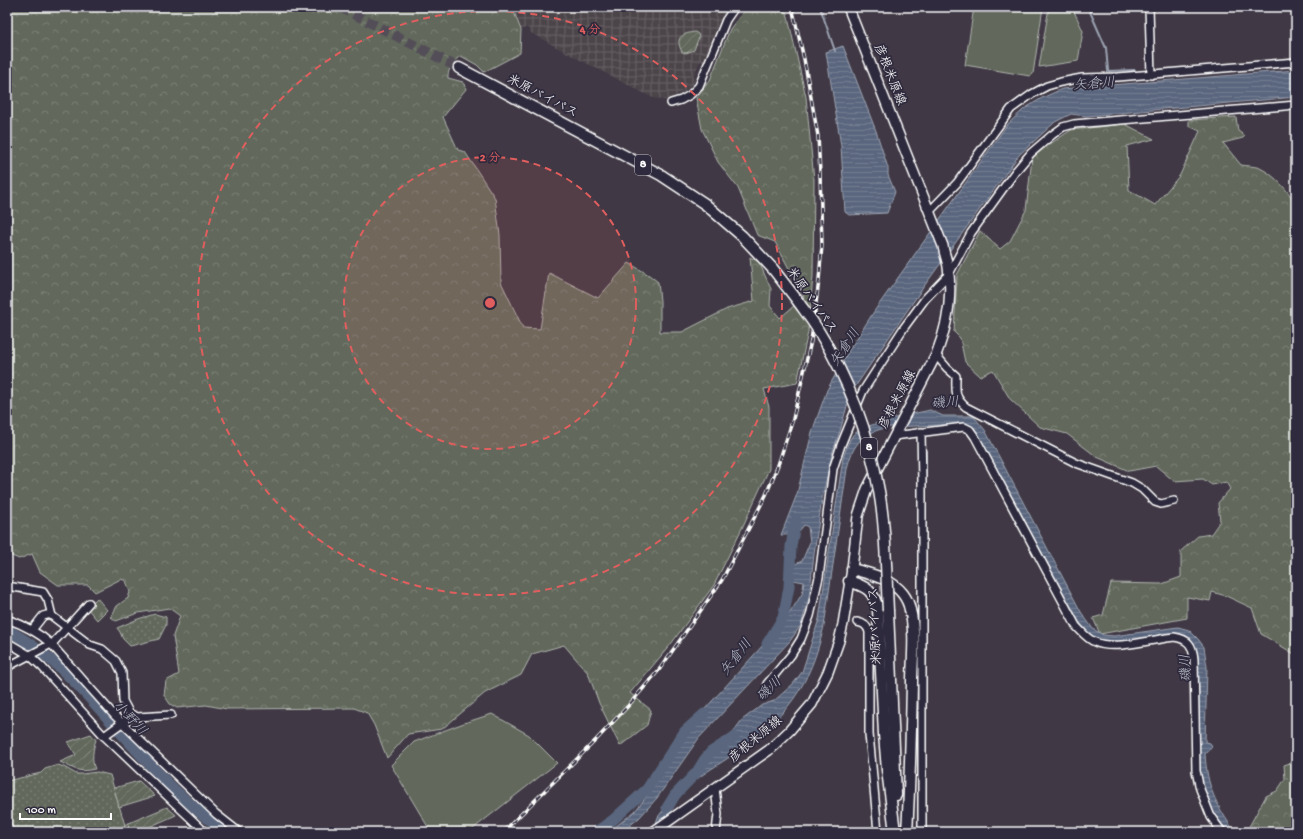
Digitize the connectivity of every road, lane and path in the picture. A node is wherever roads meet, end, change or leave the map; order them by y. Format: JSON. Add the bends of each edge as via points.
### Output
{"nodes":[{"id":1,"x":735,"y":7,"type":"edge"},
{"id":2,"x":848,"y":7,"type":"edge"},
{"id":3,"x":1149,"y":7,"type":"edge"},
{"id":4,"x":1296,"y":62,"type":"edge"},
{"id":5,"x":459,"y":68,"type":"tunnel mouth"},
{"id":6,"x":1151,"y":75,"type":"junction"},
{"id":7,"x":672,"y":103,"type":"dead end"},
{"id":8,"x":1296,"y":105,"type":"edge"},
{"id":9,"x":931,"y":215,"type":"junction"},
{"id":10,"x":948,"y":270,"type":"junction"},
{"id":11,"x":936,"y":355,"type":"junction"},
{"id":12,"x":921,"y":432,"type":"junction"},
{"id":13,"x":895,"y":433,"type":"junction"},
{"id":14,"x":1174,"y":501,"type":"dead end"},
{"id":15,"x":852,"y":569,"type":"junction"},
{"id":16,"x":849,"y":581,"type":"junction"},
{"id":17,"x":7,"y":586,"type":"edge"},
{"id":18,"x":89,"y":603,"type":"dead end"},
{"id":19,"x":51,"y":614,"type":"junction"},
{"id":20,"x":7,"y":619,"type":"edge"},
{"id":21,"x":857,"y":622,"type":"dead end"},
{"id":22,"x":67,"y":627,"type":"junction"},
{"id":23,"x":32,"y":630,"type":"junction"},
{"id":24,"x":7,"y":642,"type":"edge"},
{"id":25,"x":50,"y":645,"type":"junction"},
{"id":26,"x":31,"y":654,"type":"junction"},
{"id":27,"x":7,"y":668,"type":"edge"},
{"id":28,"x":767,"y":684,"type":"dead end"},
{"id":29,"x":171,"y":715,"type":"dead end"},
{"id":30,"x":130,"y":716,"type":"junction"},
{"id":31,"x":121,"y":723,"type":"junction"},
{"id":32,"x":106,"y":734,"type":"junction"},
{"id":33,"x":715,"y":788,"type":"junction"},
{"id":34,"x":667,"y":821,"type":"junction"},
{"id":35,"x":205,"y":832,"type":"edge"},
{"id":36,"x":239,"y":832,"type":"edge"},
{"id":37,"x":653,"y":832,"type":"edge"},
{"id":38,"x":665,"y":832,"type":"edge"},
{"id":39,"x":716,"y":832,"type":"edge"},
{"id":40,"x":878,"y":832,"type":"edge"},
{"id":41,"x":896,"y":832,"type":"edge"},
{"id":42,"x":907,"y":832,"type":"edge"},
{"id":43,"x":922,"y":832,"type":"edge"},
{"id":44,"x":1222,"y":832,"type":"edge"}],
"edges":[{"from":1,"to":7,"type":"street","via":[[726,20],[699,86],[690,95]]},
{"from":2,"to":9,"type":"main road","name":"彦根米原線"},
{"from":3,"to":6,"type":"street"},
{"from":4,"to":6,"type":"street"},
{"from":5,"to":41,"type":"highway","name":"米原バイパス","number":"8","bridge":true,"via":[[661,175],[705,204],[742,236],[773,269],[818,330],[846,383],[860,417],[879,490],[888,611]]},
{"from":6,"to":9,"type":"street","via":[[1082,78],[1061,82],[1032,94],[1012,109]]},
{"from":8,"to":10,"type":"street","via":[[1085,122],[1062,127],[1031,153],[1015,172]]},
{"from":9,"to":10,"type":"main road","name":"彦根米原線"},
{"from":10,"to":11,"type":"main road","name":"彦根米原線","via":[[950,290],[947,318]]},
{"from":10,"to":28,"type":"street","via":[[903,329],[863,391],[833,469],[819,577],[810,616],[791,655]]},
{"from":11,"to":13,"type":"main road","name":"彦根米原線"},
{"from":11,"to":14,"type":"street","via":[[956,376],[956,394],[966,407],[1076,463],[1132,483],[1155,502],[1161,504]]},
{"from":12,"to":13,"type":"street"},
{"from":12,"to":43,"type":"street"},
{"from":12,"to":44,"type":"street","via":[[964,427],[976,437],[1076,626],[1090,640],[1106,645],[1117,645],[1174,636],[1188,642],[1193,650],[1194,660],[1196,770],[1211,817]]},
{"from":13,"to":15,"type":"main road","name":"彦根米原線","via":[[867,489],[858,516]]},
{"from":15,"to":16,"type":"main road","name":"彦根米原線"},
{"from":15,"to":42,"type":"highway","via":[[880,577],[895,585],[908,601],[910,610],[912,655]]},
{"from":16,"to":33,"type":"main road","name":"彦根米原線","via":[[839,641],[828,672],[812,704],[769,750]]},
{"from":16,"to":41,"type":"highway","number":"8","via":[[867,588],[878,609],[884,734]]},
{"from":17,"to":19,"type":"street","via":[[43,592]]},
{"from":18,"to":22,"type":"street"},
{"from":19,"to":22,"type":"street"},
{"from":19,"to":23,"type":"street","via":[[43,616]]},
{"from":20,"to":23,"type":"street"},
{"from":21,"to":40,"type":"street","via":[[863,623],[869,632],[869,734]]},
{"from":22,"to":25,"type":"street"},
{"from":22,"to":30,"type":"street","via":[[116,661],[122,673],[122,698]]},
{"from":23,"to":25,"type":"street"},
{"from":24,"to":26,"type":"street"},
{"from":25,"to":26,"type":"street"},
{"from":25,"to":31,"type":"street"},
{"from":26,"to":27,"type":"street"},
{"from":26,"to":32,"type":"street"},
{"from":29,"to":30,"type":"street"},
{"from":30,"to":31,"type":"street"},
{"from":31,"to":32,"type":"street"},
{"from":31,"to":36,"type":"street","via":[[216,814]]},
{"from":32,"to":35,"type":"street"},
{"from":33,"to":34,"type":"main road","name":"彦根米原線"},
{"from":33,"to":39,"type":"street","via":[[718,814]]},
{"from":34,"to":37,"type":"main road","name":"彦根米原線"},
{"from":34,"to":38,"type":"street"}]}
